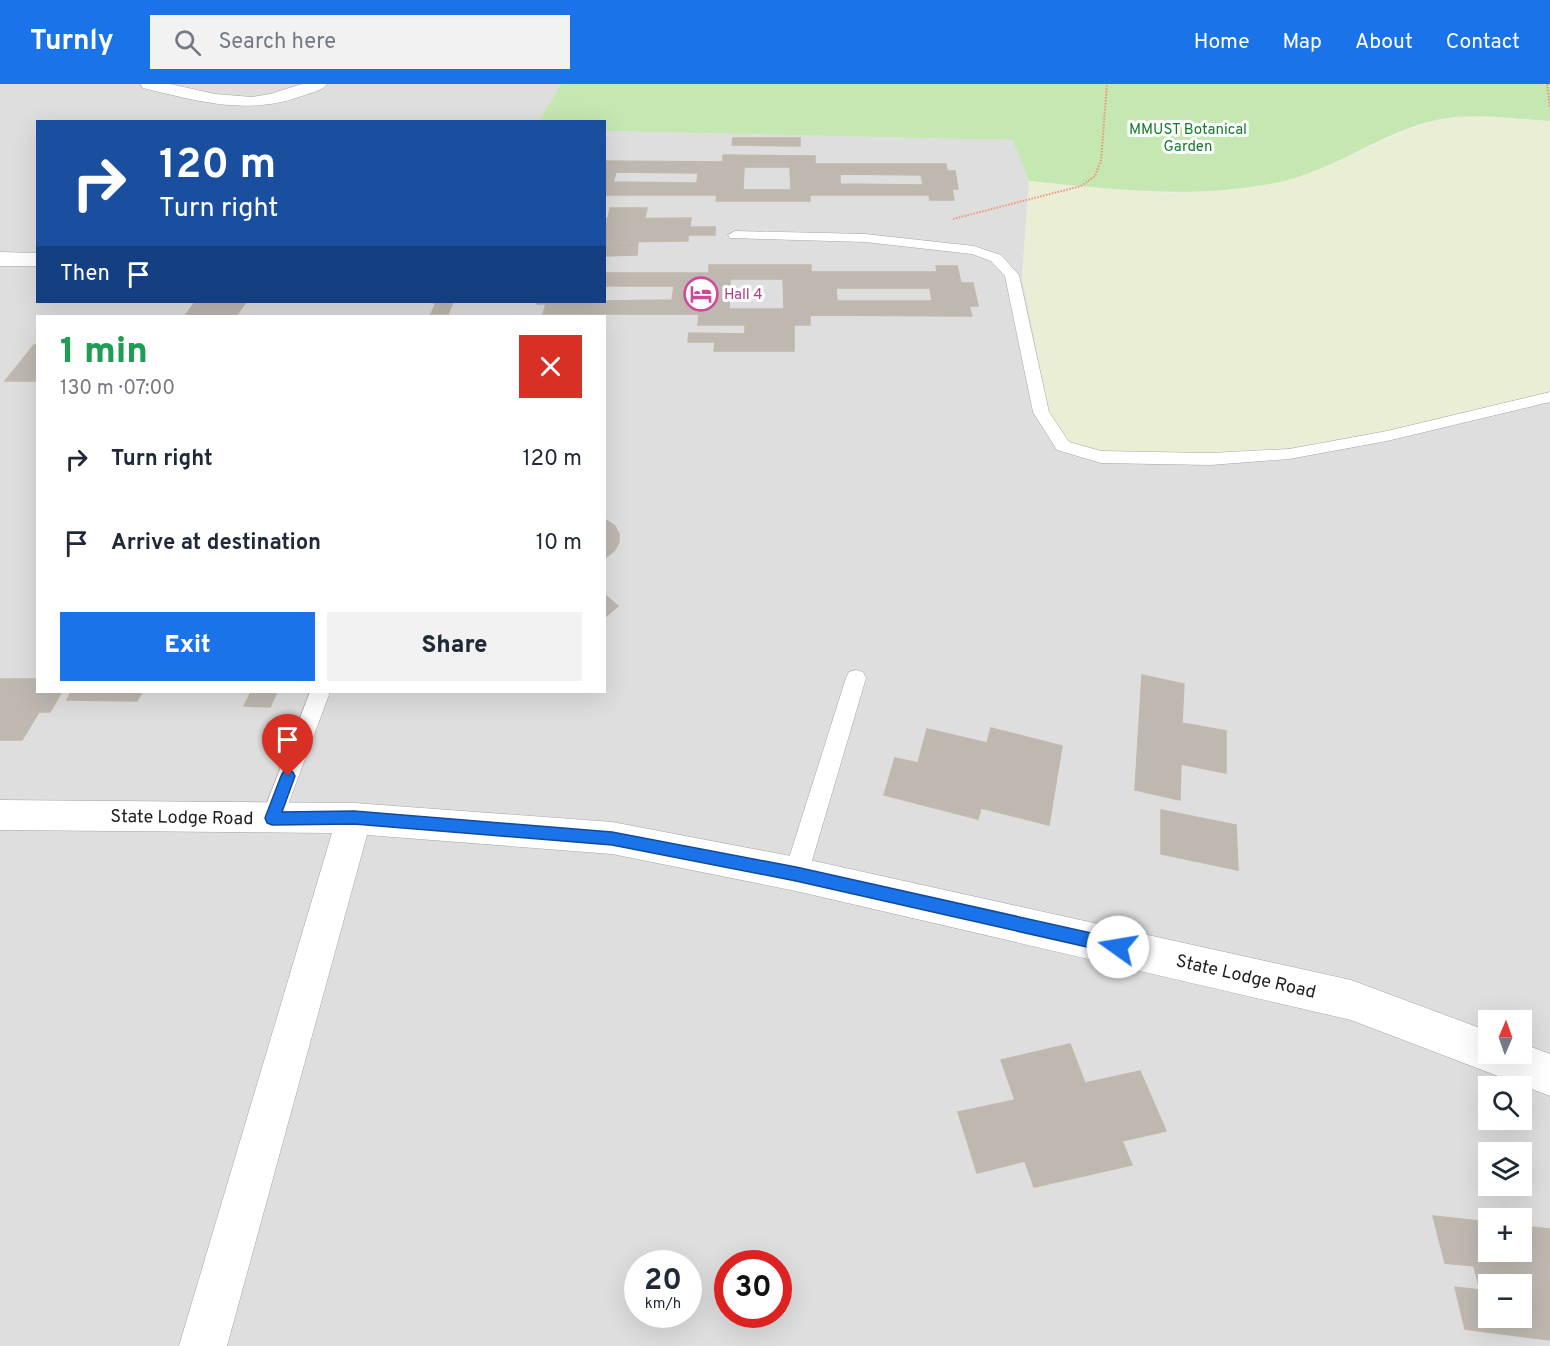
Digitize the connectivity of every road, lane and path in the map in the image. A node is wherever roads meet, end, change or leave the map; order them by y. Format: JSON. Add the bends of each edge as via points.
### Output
{"nodes":[{"id":1,"x":149,"y":84,"type":"edge"},
{"id":2,"x":318,"y":84,"type":"edge"},
{"id":3,"x":1107,"y":84,"type":"edge"},
{"id":4,"x":1547,"y":84,"type":"edge"},
{"id":5,"x":1550,"y":108,"type":"edge"},
{"id":6,"x":945,"y":221,"type":"dead end"},
{"id":7,"x":735,"y":235,"type":"dead end"},
{"id":8,"x":0,"y":259,"type":"edge"},
{"id":9,"x":36,"y":260,"type":"edge"},
{"id":10,"x":1550,"y":397,"type":"edge"},
{"id":11,"x":856,"y":678,"type":"dead end"},
{"id":12,"x":320,"y":693,"type":"edge"},
{"id":13,"x":0,"y":814,"type":"edge"},
{"id":14,"x":272,"y":818,"type":"junction"},
{"id":15,"x":354,"y":818,"type":"junction"},
{"id":16,"x":796,"y":874,"type":"junction"},
{"id":17,"x":1478,"y":1048,"type":"edge"},
{"id":18,"x":1521,"y":1064,"type":"edge"},
{"id":19,"x":1550,"y":1075,"type":"edge"},
{"id":20,"x":203,"y":1346,"type":"edge"}],
"edges":[{"from":1,"to":2,"type":"street","via":[[222,102],[248,103],[272,100]]},
{"from":3,"to":6,"type":"path","via":[[1101,160],[1095,176],[1081,186]]},
{"from":4,"to":5,"type":"path"},
{"from":7,"to":10,"type":"lane","via":[[866,238],[974,250],[996,258],[1012,275],[1041,412],[1063,446],[1101,457],[1209,459],[1289,454],[1387,436]]},
{"from":8,"to":9,"type":"street"},
{"from":11,"to":16,"type":"lane"},
{"from":12,"to":14,"type":"lane"},
{"from":13,"to":14,"type":"street","name":"State Lodge Road"},
{"from":14,"to":15,"type":"street","name":"State Lodge Road"},
{"from":15,"to":16,"type":"street","name":"State Lodge Road","via":[[612,838]]},
{"from":15,"to":20,"type":"street"},
{"from":16,"to":17,"type":"street","name":"State Lodge Road","via":[[1351,1000]]},
{"from":18,"to":19,"type":"street","name":"State Lodge Road"}]}
